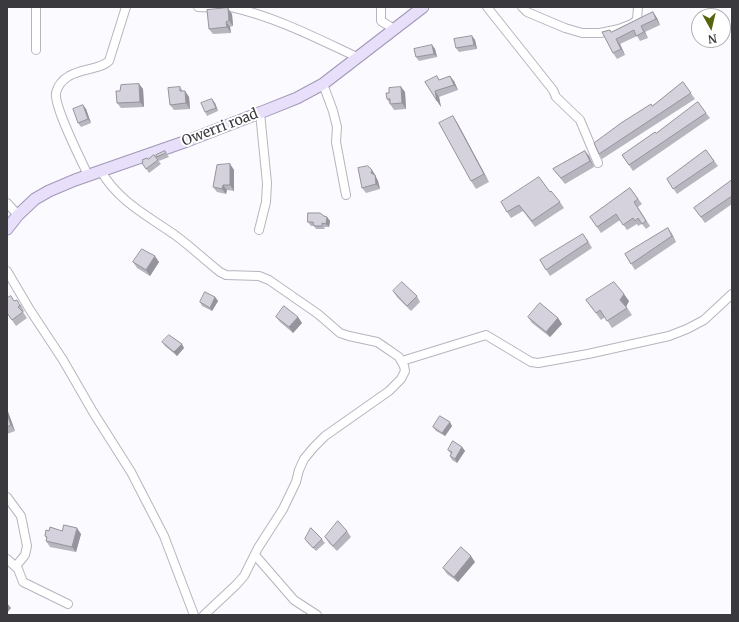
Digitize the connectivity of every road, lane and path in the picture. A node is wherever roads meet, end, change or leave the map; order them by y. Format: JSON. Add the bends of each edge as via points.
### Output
{"nodes":[{"id":1,"x":36,"y":7,"type":"edge"},
{"id":2,"x":126,"y":7,"type":"edge"},
{"id":3,"x":198,"y":7,"type":"edge"},
{"id":4,"x":232,"y":7,"type":"edge"},
{"id":5,"x":381,"y":7,"type":"edge"},
{"id":6,"x":423,"y":7,"type":"edge"},
{"id":7,"x":487,"y":7,"type":"edge"},
{"id":8,"x":522,"y":7,"type":"edge"},
{"id":9,"x":638,"y":7,"type":"edge"},
{"id":10,"x":394,"y":29,"type":"junction"},
{"id":11,"x":36,"y":50,"type":"dead end"},
{"id":12,"x":357,"y":57,"type":"junction"},
{"id":13,"x":323,"y":84,"type":"junction"},
{"id":14,"x":260,"y":113,"type":"junction"},
{"id":15,"x":598,"y":163,"type":"dead end"},
{"id":16,"x":101,"y":171,"type":"junction"},
{"id":17,"x":88,"y":175,"type":"junction"},
{"id":18,"x":346,"y":196,"type":"dead end"},
{"id":19,"x":7,"y":202,"type":"edge"},
{"id":20,"x":18,"y":215,"type":"junction"},
{"id":21,"x":7,"y":229,"type":"edge"},
{"id":22,"x":259,"y":230,"type":"dead end"},
{"id":23,"x":7,"y":271,"type":"edge"},
{"id":24,"x":732,"y":294,"type":"edge"},
{"id":25,"x":402,"y":361,"type":"junction"},
{"id":26,"x":7,"y":497,"type":"edge"},
{"id":27,"x":255,"y":555,"type":"junction"},
{"id":28,"x":7,"y":559,"type":"edge"},
{"id":29,"x":16,"y":566,"type":"junction"},
{"id":30,"x":68,"y":604,"type":"dead end"},
{"id":31,"x":194,"y":615,"type":"edge"},
{"id":32,"x":204,"y":615,"type":"edge"},
{"id":33,"x":317,"y":615,"type":"edge"}],
"edges":[{"from":1,"to":11,"type":"street"},
{"from":2,"to":17,"type":"street","via":[[108,61],[102,66],[68,76],[59,85],[56,94],[57,104],[68,132]]},
{"from":3,"to":4,"type":"street"},
{"from":4,"to":12,"type":"street","via":[[283,23]]},
{"from":5,"to":10,"type":"street","via":[[381,21]]},
{"from":6,"to":10,"type":"main road","name":"Owerri road"},
{"from":7,"to":15,"type":"street","via":[[556,96],[580,120]]},
{"from":8,"to":9,"type":"street","via":[[527,12],[565,28],[582,33],[600,33],[632,24],[637,20]]},
{"from":10,"to":12,"type":"main road","name":"Owerri road"},
{"from":12,"to":13,"type":"main road","name":"Owerri road"},
{"from":13,"to":14,"type":"main road","name":"Owerri road"},
{"from":13,"to":18,"type":"street","via":[[337,127],[336,142]]},
{"from":14,"to":16,"type":"main road","name":"Owerri road"},
{"from":14,"to":22,"type":"street","via":[[267,183],[266,202]]},
{"from":16,"to":17,"type":"main road","name":"Owerri road"},
{"from":16,"to":25,"type":"street","via":[[106,181],[131,206],[176,236],[220,272],[226,275],[259,276],[269,280],[318,314],[340,333],[377,342]]},
{"from":17,"to":20,"type":"main road","name":"Owerri road","via":[[49,191]]},
{"from":19,"to":20,"type":"street"},
{"from":20,"to":21,"type":"main road","name":"Owerri road"},
{"from":23,"to":31,"type":"street","via":[[131,472],[164,536]]},
{"from":24,"to":25,"type":"street","via":[[704,320],[687,329],[669,336],[588,354],[531,362],[486,336]]},
{"from":25,"to":27,"type":"street","via":[[405,371],[401,379],[389,391],[326,436],[304,459],[283,509]]},
{"from":26,"to":29,"type":"street","via":[[21,516],[27,546],[25,555]]},
{"from":27,"to":32,"type":"street","via":[[244,576]]},
{"from":27,"to":33,"type":"street","via":[[294,600]]},
{"from":28,"to":29,"type":"street"},
{"from":29,"to":30,"type":"street","via":[[23,582]]}]}
